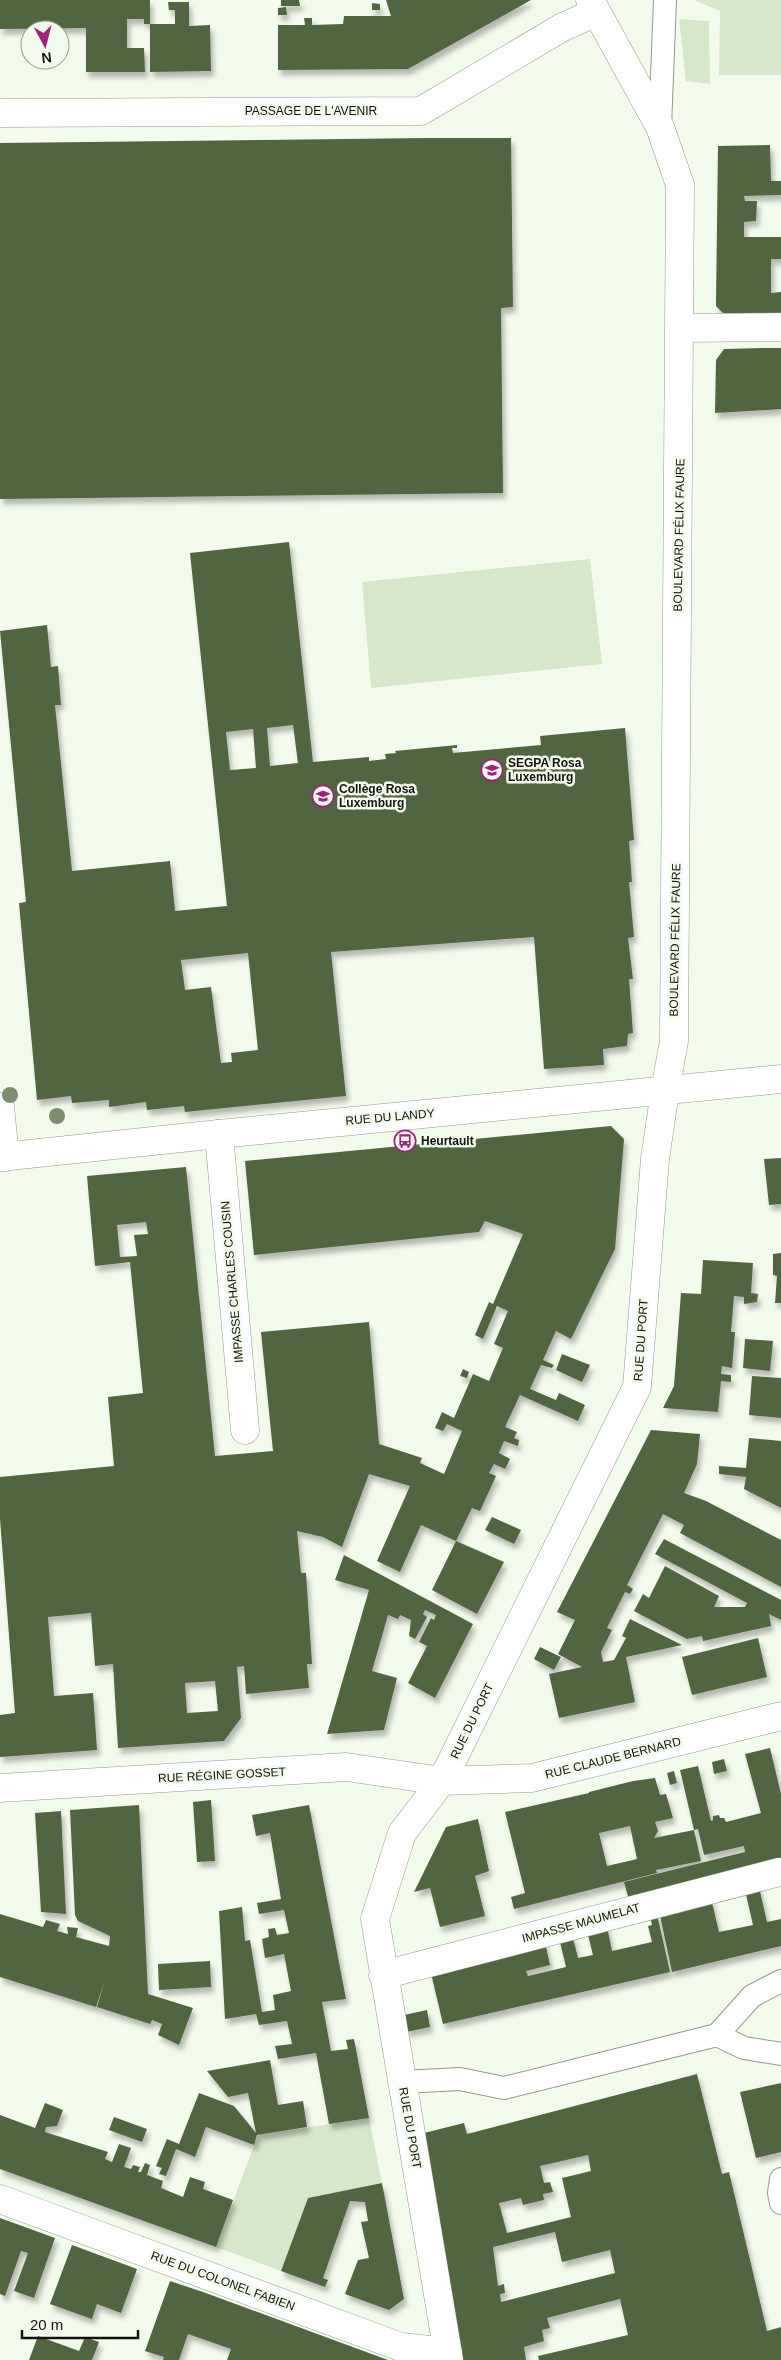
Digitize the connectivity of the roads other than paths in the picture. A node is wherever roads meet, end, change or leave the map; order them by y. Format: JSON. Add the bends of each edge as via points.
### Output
{"nodes":[{"id":1,"x":665,"y":0,"type":"edge"},
{"id":2,"x":593,"y":6,"type":"edge"},
{"id":3,"x":0,"y":113,"type":"edge"},
{"id":4,"x":660,"y":127,"type":"junction"},
{"id":5,"x":781,"y":327,"type":"edge"},
{"id":6,"x":681,"y":328,"type":"junction"},
{"id":7,"x":781,"y":1079,"type":"edge"},
{"id":8,"x":665,"y":1091,"type":"junction"},
{"id":9,"x":0,"y":1107,"type":"edge"},
{"id":10,"x":219,"y":1134,"type":"junction"},
{"id":11,"x":2,"y":1157,"type":"edge"},
{"id":12,"x":244,"y":1430,"type":"dead end"},
{"id":13,"x":781,"y":1716,"type":"edge"},
{"id":14,"x":442,"y":1782,"type":"junction"},
{"id":15,"x":0,"y":1788,"type":"edge"},
{"id":16,"x":779,"y":1872,"type":"dead end"},
{"id":17,"x":383,"y":1975,"type":"junction"},
{"id":18,"x":781,"y":1981,"type":"edge"},
{"id":19,"x":718,"y":2034,"type":"junction"},
{"id":20,"x":781,"y":2054,"type":"edge"},
{"id":21,"x":402,"y":2082,"type":"junction"},
{"id":22,"x":781,"y":2180,"type":"edge"},
{"id":23,"x":0,"y":2199,"type":"edge"},
{"id":24,"x":781,"y":2203,"type":"edge"},
{"id":25,"x":448,"y":2356,"type":"edge"}],
"edges":[{"from":1,"to":4,"type":"lane"},
{"from":2,"to":3,"type":"street","name":"PASSAGE DE L'AVENIR","via":[[421,111]]},
{"from":2,"to":4,"type":"street","name":"BOULEVARD FÉLIX FAURE"},
{"from":4,"to":6,"type":"street","name":"BOULEVARD FÉLIX FAURE","via":[[680,185]]},
{"from":5,"to":6,"type":"street"},
{"from":6,"to":8,"type":"street","name":"BOULEVARD FÉLIX FAURE","via":[[674,1040]]},
{"from":7,"to":8,"type":"street","name":"RUE DU LANDY"},
{"from":8,"to":10,"type":"street","name":"RUE DU LANDY"},
{"from":8,"to":14,"type":"street","name":"RUE DU PORT","via":[[655,1159],[638,1387]]},
{"from":9,"to":11,"type":"street"},
{"from":10,"to":11,"type":"street","name":"RUE DU LANDY"},
{"from":10,"to":12,"type":"street","name":"IMPASSE CHARLES COUSIN"},
{"from":13,"to":14,"type":"street","name":"RUE CLAUDE BERNARD","via":[[532,1778]]},
{"from":14,"to":15,"type":"street","name":"RUE RÉGINE GOSSET","via":[[346,1767]]},
{"from":14,"to":17,"type":"street","name":"RUE DU PORT","via":[[402,1833],[375,1919]]},
{"from":16,"to":17,"type":"street","name":"IMPASSE MAUMELAT"},
{"from":17,"to":21,"type":"street","name":"RUE DU PORT"},
{"from":18,"to":19,"type":"lane","via":[[752,1996]]},
{"from":19,"to":20,"type":"lane","via":[[744,2048]]},
{"from":19,"to":21,"type":"lane","via":[[504,2088],[460,2079]]},
{"from":21,"to":25,"type":"street","name":"RUE DU PORT"},
{"from":22,"to":24,"type":"lane"},
{"from":23,"to":25,"type":"street","name":"RUE DU COLONEL FABIEN","via":[[401,2347]]}]}
